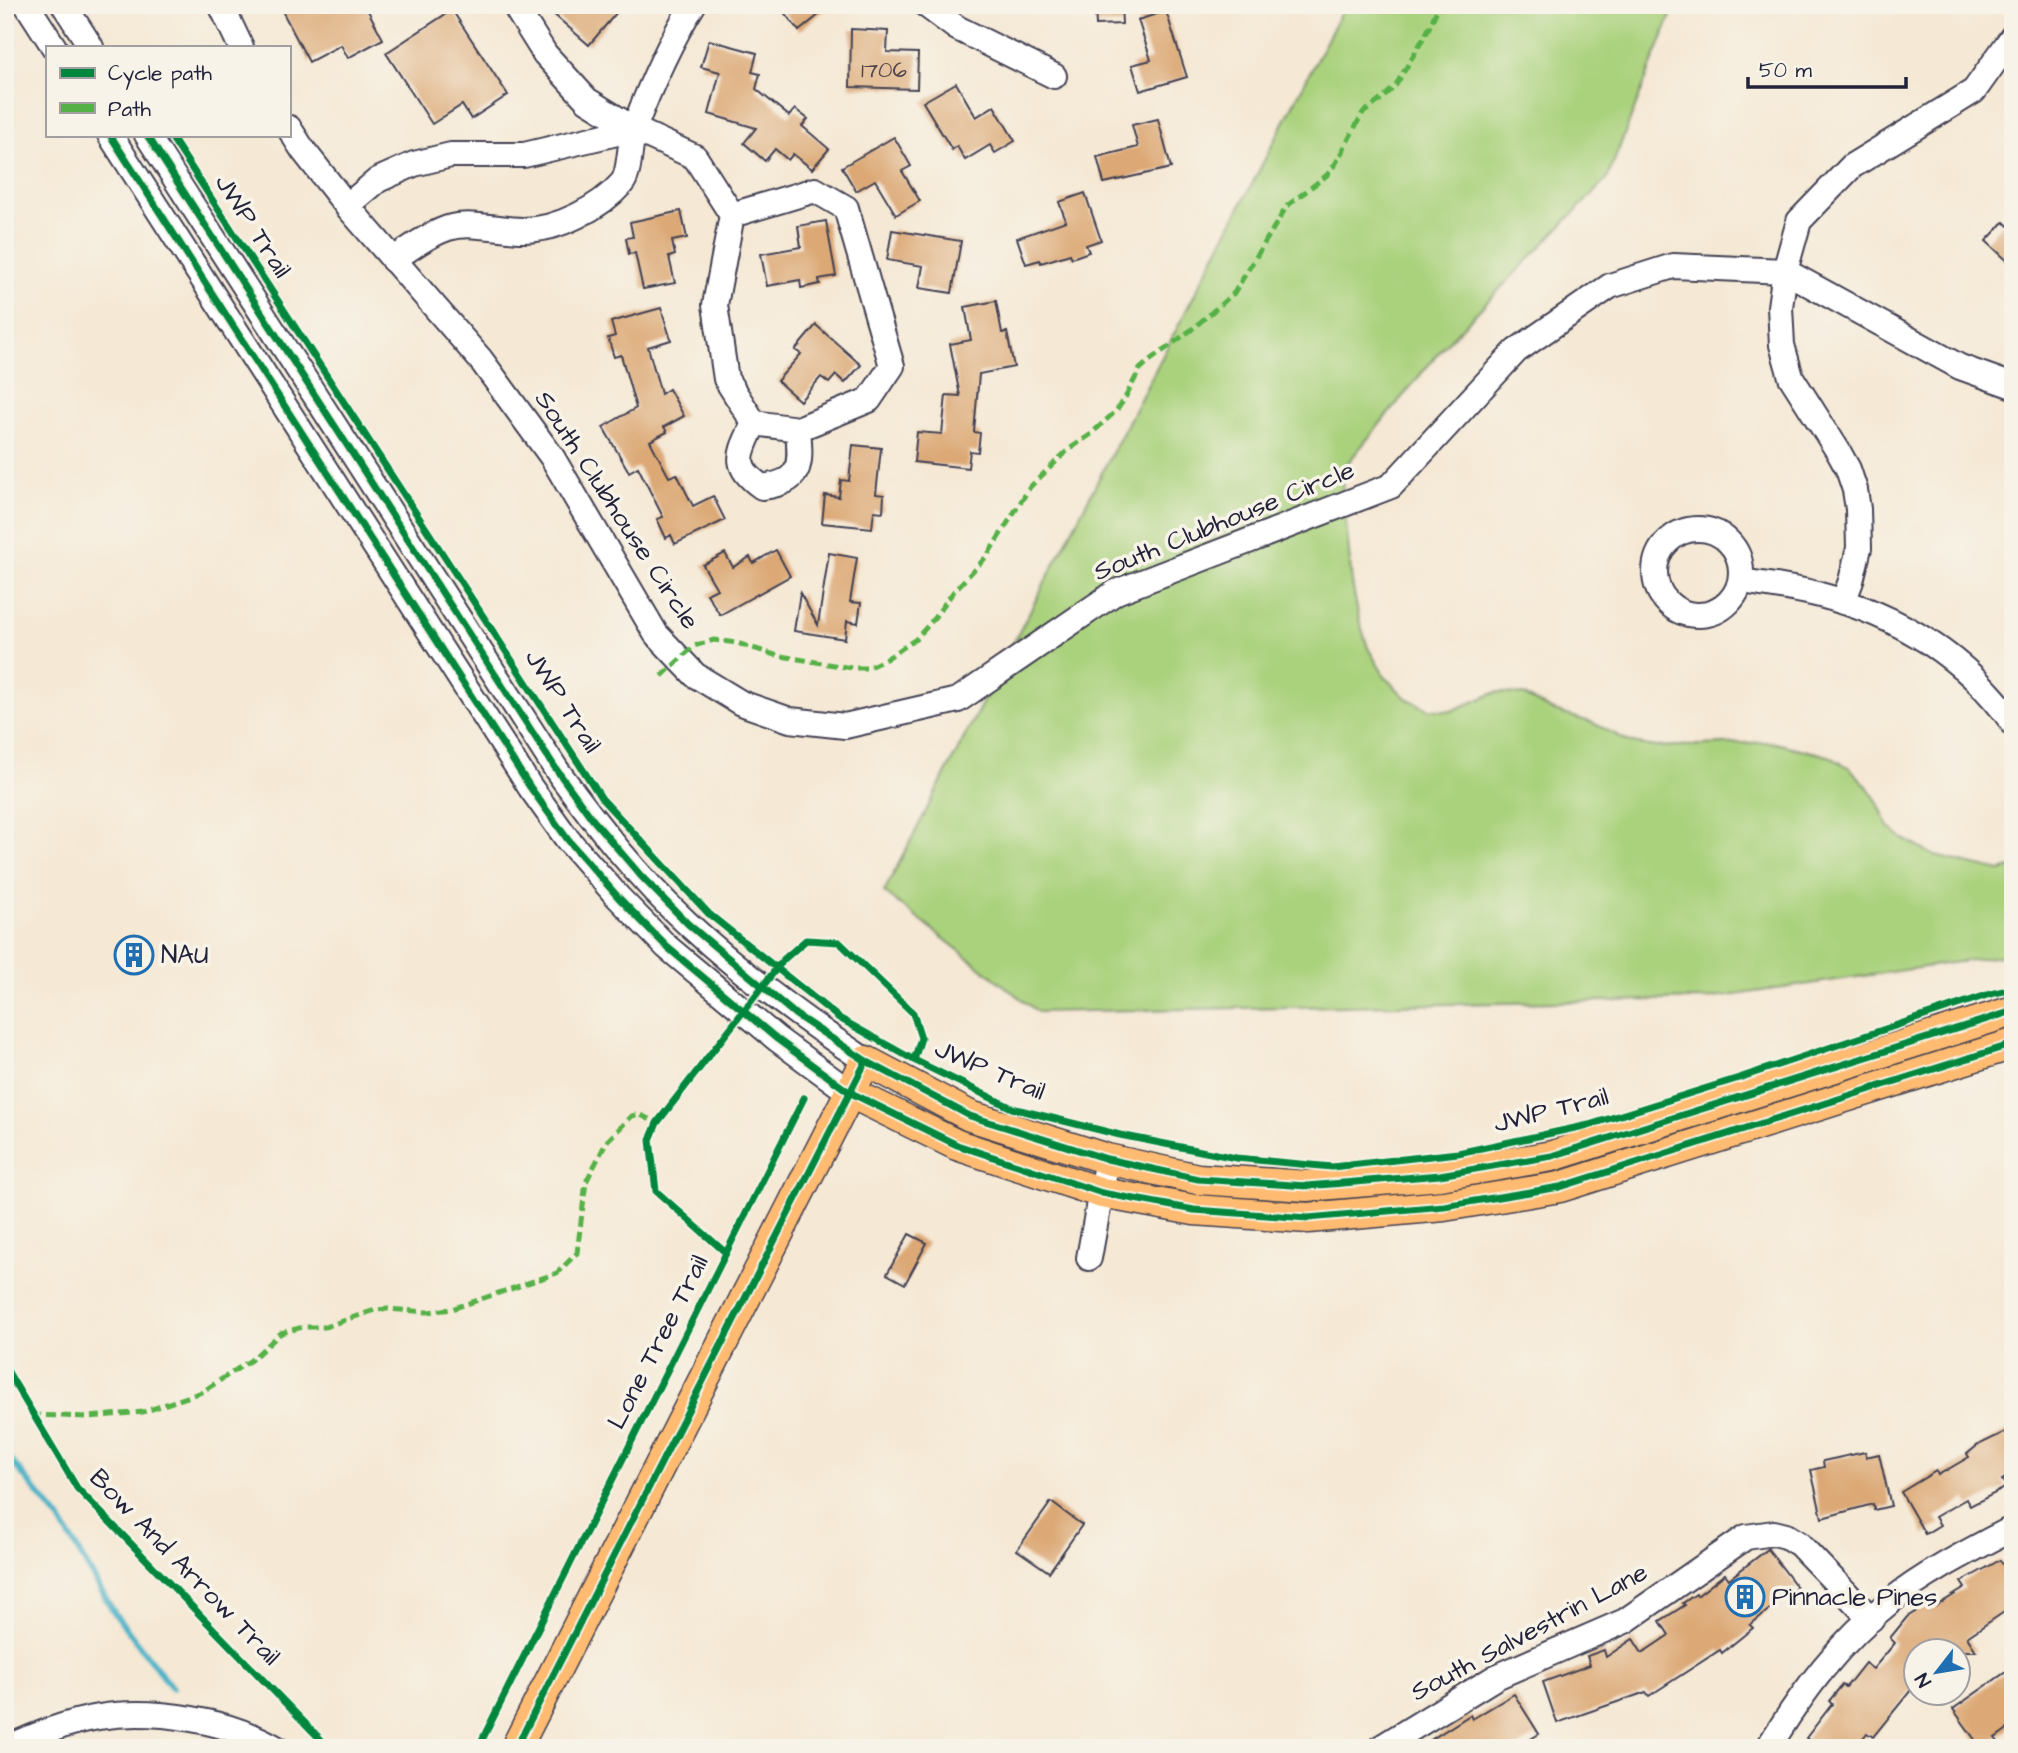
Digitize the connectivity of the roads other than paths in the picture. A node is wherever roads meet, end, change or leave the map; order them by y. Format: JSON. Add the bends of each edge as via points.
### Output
{"nodes":[{"id":1,"x":27,"y":5,"type":"edge"},
{"id":2,"x":64,"y":5,"type":"edge"},
{"id":3,"x":221,"y":5,"type":"edge"},
{"id":4,"x":517,"y":5,"type":"edge"},
{"id":5,"x":693,"y":5,"type":"edge"},
{"id":6,"x":926,"y":5,"type":"edge"},
{"id":7,"x":2013,"y":36,"type":"edge"},
{"id":8,"x":53,"y":46,"type":"edge"},
{"id":9,"x":90,"y":46,"type":"edge"},
{"id":10,"x":241,"y":46,"type":"edge"},
{"id":11,"x":1054,"y":76,"type":"dead end"},
{"id":12,"x":634,"y":129,"type":"junction"},
{"id":13,"x":290,"y":130,"type":"edge"},
{"id":14,"x":111,"y":136,"type":"edge"},
{"id":15,"x":148,"y":136,"type":"edge"},
{"id":16,"x":347,"y":206,"type":"junction"},
{"id":17,"x":732,"y":215,"type":"junction"},
{"id":18,"x":393,"y":260,"type":"junction"},
{"id":19,"x":1785,"y":271,"type":"junction"},
{"id":20,"x":2013,"y":386,"type":"edge"},
{"id":21,"x":754,"y":423,"type":"junction"},
{"id":22,"x":798,"y":429,"type":"junction"},
{"id":23,"x":1741,"y":581,"type":"dead end"},
{"id":24,"x":1843,"y":602,"type":"junction"},
{"id":25,"x":2013,"y":723,"type":"edge"},
{"id":26,"x":2013,"y":1011,"type":"edge"},
{"id":27,"x":2013,"y":1044,"type":"edge"},
{"id":28,"x":866,"y":1061,"type":"junction"},
{"id":29,"x":849,"y":1092,"type":"junction"},
{"id":30,"x":1107,"y":1159,"type":"junction"},
{"id":31,"x":1102,"y":1193,"type":"junction"},
{"id":32,"x":1088,"y":1258,"type":"dead end"},
{"id":33,"x":2013,"y":1528,"type":"edge"},
{"id":34,"x":1871,"y":1619,"type":"junction"},
{"id":35,"x":7,"y":1748,"type":"edge"},
{"id":36,"x":276,"y":1748,"type":"edge"},
{"id":37,"x":516,"y":1748,"type":"edge"},
{"id":38,"x":1380,"y":1748,"type":"edge"},
{"id":39,"x":1768,"y":1748,"type":"edge"}],
"edges":[{"from":1,"to":8,"type":"street"},
{"from":2,"to":9,"type":"street"},
{"from":3,"to":10,"type":"street"},
{"from":4,"to":12,"type":"street","via":[[545,54],[587,100]]},
{"from":5,"to":12,"type":"street","via":[[675,33]]},
{"from":6,"to":11,"type":"street","via":[[957,28]]},
{"from":7,"to":19,"type":"street","via":[[1974,91],[1852,166],[1799,220]]},
{"from":12,"to":16,"type":"street","via":[[524,155],[451,155],[414,164],[378,180]]},
{"from":12,"to":17,"type":"street","via":[[695,157]]},
{"from":12,"to":18,"type":"street","via":[[625,180],[596,207],[568,220],[526,230],[450,228]]},
{"from":13,"to":16,"type":"street","name":"South Clubhouse Circle"},
{"from":14,"to":29,"type":"street","via":[[568,840],[667,947]]},
{"from":15,"to":28,"type":"street","via":[[593,820],[688,924],[796,1014]]},
{"from":16,"to":18,"type":"street","name":"South Clubhouse Circle"},
{"from":17,"to":21,"type":"street","via":[[715,305],[726,379]]},
{"from":17,"to":22,"type":"street","via":[[815,190],[846,208],[892,366],[869,400]]},
{"from":18,"to":19,"type":"street","name":"South Clubhouse Circle","via":[[481,360],[552,457],[656,634],[695,675],[741,702],[790,720],[845,726],[958,701],[1116,592],[1391,486],[1516,351],[1610,286],[1673,266]]},
{"from":19,"to":20,"type":"street","name":"South Clubhouse Circle","via":[[1960,367]]},
{"from":19,"to":24,"type":"street","via":[[1780,327],[1786,362],[1848,469],[1855,490],[1859,548]]},
{"from":21,"to":22,"type":"street"},
{"from":21,"to":22,"type":"street","via":[[740,455],[746,476],[762,487],[783,484],[796,472]]},
{"from":23,"to":24,"type":"street"},
{"from":24,"to":25,"type":"street","via":[[1885,618],[1943,650],[1978,681]]},
{"from":26,"to":30,"type":"main road","via":[[1552,1156],[1440,1175],[1307,1186],[1198,1179]]},
{"from":27,"to":31,"type":"main road","via":[[1560,1187],[1444,1206],[1308,1218],[1194,1210]]},
{"from":28,"to":29,"type":"main road"},
{"from":28,"to":30,"type":"main road","via":[[970,1116]]},
{"from":29,"to":31,"type":"main road","via":[[957,1145]]},
{"from":29,"to":37,"type":"main road"},
{"from":30,"to":31,"type":"street"},
{"from":31,"to":32,"type":"street"},
{"from":33,"to":34,"type":"street","via":[[1930,1574]]},
{"from":34,"to":38,"type":"street","name":"South Salvestrin Lane","via":[[1787,1536],[1746,1537],[1625,1621],[1496,1677]]},
{"from":34,"to":39,"type":"street","via":[[1824,1665]]},
{"from":35,"to":36,"type":"street","via":[[99,1717],[163,1714],[224,1727]]}]}
